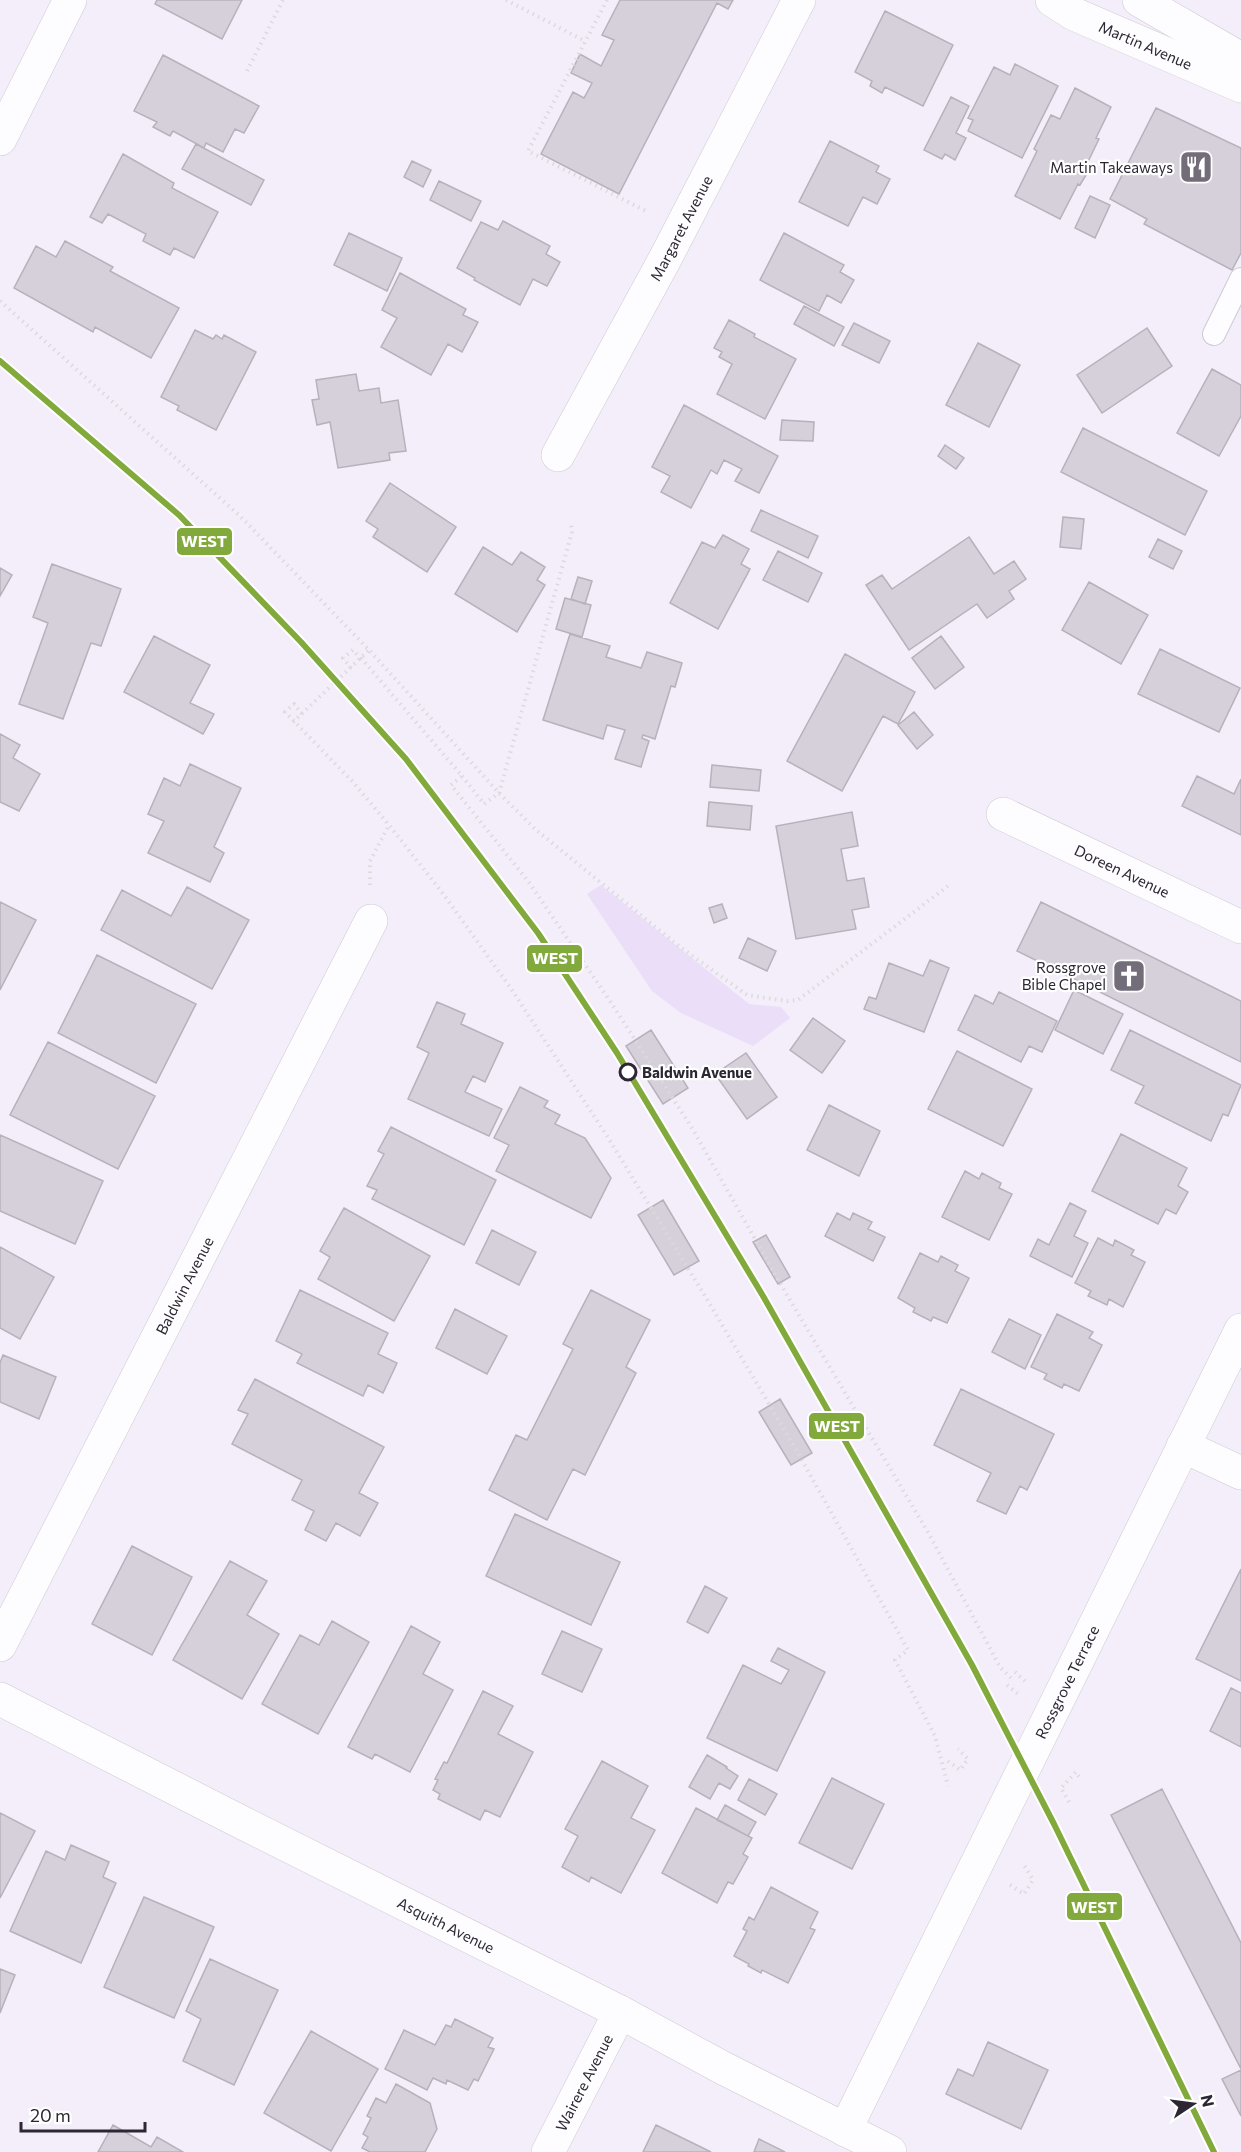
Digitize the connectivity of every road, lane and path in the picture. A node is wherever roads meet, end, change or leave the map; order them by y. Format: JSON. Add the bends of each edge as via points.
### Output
{"nodes":[{"id":1,"x":70,"y":0,"type":"edge"},
{"id":2,"x":283,"y":0,"type":"edge"},
{"id":3,"x":506,"y":0,"type":"edge"},
{"id":4,"x":607,"y":0,"type":"edge"},
{"id":5,"x":799,"y":0,"type":"edge"},
{"id":6,"x":1052,"y":0,"type":"edge"},
{"id":7,"x":1139,"y":0,"type":"edge"},
{"id":8,"x":585,"y":41,"type":"junction"},
{"id":9,"x":1241,"y":59,"type":"edge"},
{"id":10,"x":247,"y":71,"type":"dead end"},
{"id":11,"x":1241,"y":86,"type":"edge"},
{"id":12,"x":0,"y":138,"type":"edge"},
{"id":13,"x":647,"y":212,"type":"dead end"},
{"id":14,"x":1241,"y":279,"type":"edge"},
{"id":15,"x":0,"y":301,"type":"edge"},
{"id":16,"x":1214,"y":334,"type":"dead end"},
{"id":17,"x":558,"y":455,"type":"dead end"},
{"id":18,"x":571,"y":523,"type":"dead end"},
{"id":19,"x":369,"y":650,"type":"junction"},
{"id":20,"x":361,"y":658,"type":"junction"},
{"id":21,"x":351,"y":668,"type":"junction"},
{"id":22,"x":302,"y":714,"type":"junction"},
{"id":23,"x":293,"y":722,"type":"junction"},
{"id":24,"x":462,"y":776,"type":"junction"},
{"id":25,"x":499,"y":794,"type":"junction"},
{"id":26,"x":1003,"y":813,"type":"dead end"},
{"id":27,"x":389,"y":825,"type":"junction"},
{"id":28,"x":948,"y":886,"type":"dead end"},
{"id":29,"x":371,"y":921,"type":"joint"},
{"id":30,"x":1241,"y":927,"type":"edge"},
{"id":31,"x":1241,"y":1330,"type":"edge"},
{"id":32,"x":1183,"y":1446,"type":"junction"},
{"id":33,"x":1241,"y":1473,"type":"edge"},
{"id":34,"x":0,"y":1645,"type":"edge"},
{"id":35,"x":1011,"y":1678,"type":"dead end"},
{"id":36,"x":0,"y":1699,"type":"edge"},
{"id":37,"x":958,"y":1749,"type":"dead end"},
{"id":38,"x":948,"y":1761,"type":"dead end"},
{"id":39,"x":1081,"y":1780,"type":"dead end"},
{"id":40,"x":948,"y":1786,"type":"dead end"},
{"id":41,"x":1069,"y":1802,"type":"dead end"},
{"id":42,"x":1024,"y":1865,"type":"dead end"},
{"id":43,"x":1010,"y":1885,"type":"dead end"},
{"id":44,"x":621,"y":2012,"type":"junction"},
{"id":45,"x":844,"y":2130,"type":"junction"},
{"id":46,"x":548,"y":2152,"type":"edge"},
{"id":47,"x":890,"y":2152,"type":"edge"}],
"edges":[{"from":1,"to":12,"type":"street"},
{"from":2,"to":10,"type":"path"},
{"from":3,"to":8,"type":"path"},
{"from":4,"to":8,"type":"path"},
{"from":5,"to":17,"type":"street","name":"Margaret Avenue"},
{"from":6,"to":11,"type":"street","name":"Martin Avenue","via":[[1074,14]]},
{"from":7,"to":9,"type":"street","name":"Martin Avenue"},
{"from":8,"to":13,"type":"path","via":[[528,151]]},
{"from":14,"to":16,"type":"lane"},
{"from":15,"to":19,"type":"path","via":[[241,517]]},
{"from":18,"to":25,"type":"path","via":[[572,532]]},
{"from":19,"to":20,"type":"path"},
{"from":19,"to":25,"type":"path"},
{"from":20,"to":21,"type":"path"},
{"from":20,"to":21,"type":"path","via":[[353,650],[343,658]]},
{"from":20,"to":24,"type":"path"},
{"from":21,"to":22,"type":"path"},
{"from":22,"to":23,"type":"path"},
{"from":22,"to":23,"type":"path","via":[[294,704],[285,712]]},
{"from":23,"to":27,"type":"path","via":[[352,780]]},
{"from":24,"to":25,"type":"path","via":[[484,804]]},
{"from":24,"to":35,"type":"path","via":[[451,785],[528,881],[692,1128],[929,1534],[1000,1667]]},
{"from":25,"to":28,"type":"path","via":[[535,829],[671,940],[747,995],[798,1000]]},
{"from":26,"to":30,"type":"street","name":"Doreen Avenue"},
{"from":27,"to":29,"type":"path","via":[[370,861]]},
{"from":27,"to":40,"type":"path","via":[[525,1010],[607,1136],[798,1453],[908,1650],[895,1660],[935,1736]]},
{"from":29,"to":34,"type":"street","name":"Baldwin Avenue"},
{"from":31,"to":32,"type":"street","name":"Rossgrove Terrace"},
{"from":32,"to":33,"type":"street"},
{"from":32,"to":45,"type":"street","name":"Rossgrove Terrace"},
{"from":36,"to":44,"type":"street","name":"Asquith Avenue"},
{"from":37,"to":38,"type":"path","via":[[968,1759],[960,1770]]},
{"from":39,"to":41,"type":"path","via":[[1076,1772],[1061,1788]]},
{"from":42,"to":43,"type":"path","via":[[1033,1880],[1024,1894]]},
{"from":44,"to":45,"type":"street","name":"Asquith Avenue"},
{"from":44,"to":46,"type":"street","name":"Wairere Avenue"},
{"from":45,"to":47,"type":"street","name":"Asquith Avenue"}]}
